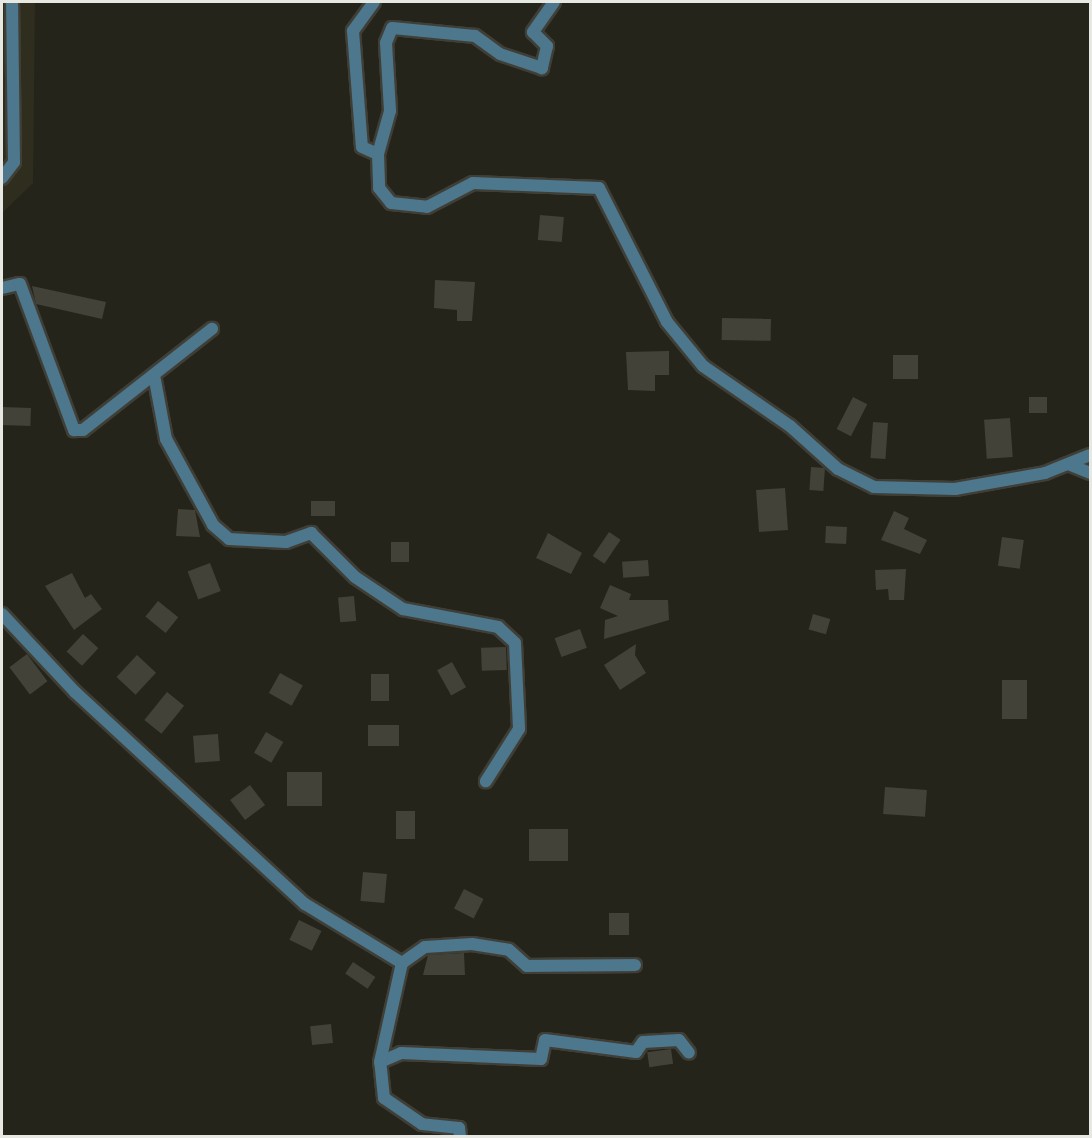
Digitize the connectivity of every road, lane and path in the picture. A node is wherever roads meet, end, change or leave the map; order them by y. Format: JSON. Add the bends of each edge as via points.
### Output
{"nodes":[{"id":1,"x":12,"y":2,"type":"edge"},
{"id":2,"x":374,"y":2,"type":"edge"},
{"id":3,"x":554,"y":2,"type":"edge"},
{"id":4,"x":378,"y":154,"type":"junction"},
{"id":5,"x":2,"y":178,"type":"edge"},
{"id":6,"x":2,"y":288,"type":"edge"},
{"id":7,"x":212,"y":329,"type":"dead end"},
{"id":8,"x":154,"y":375,"type":"junction"},
{"id":9,"x":1090,"y":455,"type":"edge"},
{"id":10,"x":1068,"y":464,"type":"junction"},
{"id":11,"x":1090,"y":473,"type":"edge"},
{"id":12,"x":2,"y":614,"type":"edge"},
{"id":13,"x":486,"y":782,"type":"dead end"},
{"id":14,"x":402,"y":963,"type":"junction"},
{"id":15,"x":635,"y":965,"type":"dead end"},
{"id":16,"x":689,"y":1053,"type":"dead end"},
{"id":17,"x":380,"y":1062,"type":"junction"},
{"id":18,"x":460,"y":1137,"type":"edge"}],
"edges":[{"from":1,"to":5,"type":"street","via":[[14,162]]},
{"from":2,"to":4,"type":"street","via":[[353,31],[362,147]]},
{"from":3,"to":4,"type":"street","via":[[534,32],[547,46],[542,68],[500,54],[475,36],[392,28],[386,43],[390,111]]},
{"from":4,"to":10,"type":"street","via":[[379,188],[391,203],[406,207],[427,207],[473,183],[599,188],[667,322],[703,366],[790,426],[838,469],[874,487],[956,489]]},
{"from":6,"to":8,"type":"street","via":[[20,284],[74,430],[83,430]]},
{"from":7,"to":8,"type":"street"},
{"from":8,"to":13,"type":"street","via":[[166,440],[213,525],[230,539],[286,542],[311,533],[355,577],[403,609],[498,627],[515,643],[519,729]]},
{"from":9,"to":10,"type":"street"},
{"from":10,"to":11,"type":"street"},
{"from":12,"to":14,"type":"street","via":[[75,692],[305,904]]},
{"from":14,"to":15,"type":"street","via":[[425,947],[472,944],[509,950],[526,966]]},
{"from":14,"to":17,"type":"street"},
{"from":16,"to":17,"type":"street","via":[[679,1040],[643,1042],[636,1052],[545,1040],[541,1059],[401,1053]]},
{"from":17,"to":18,"type":"street","via":[[384,1098],[422,1124],[459,1128]]}]}
